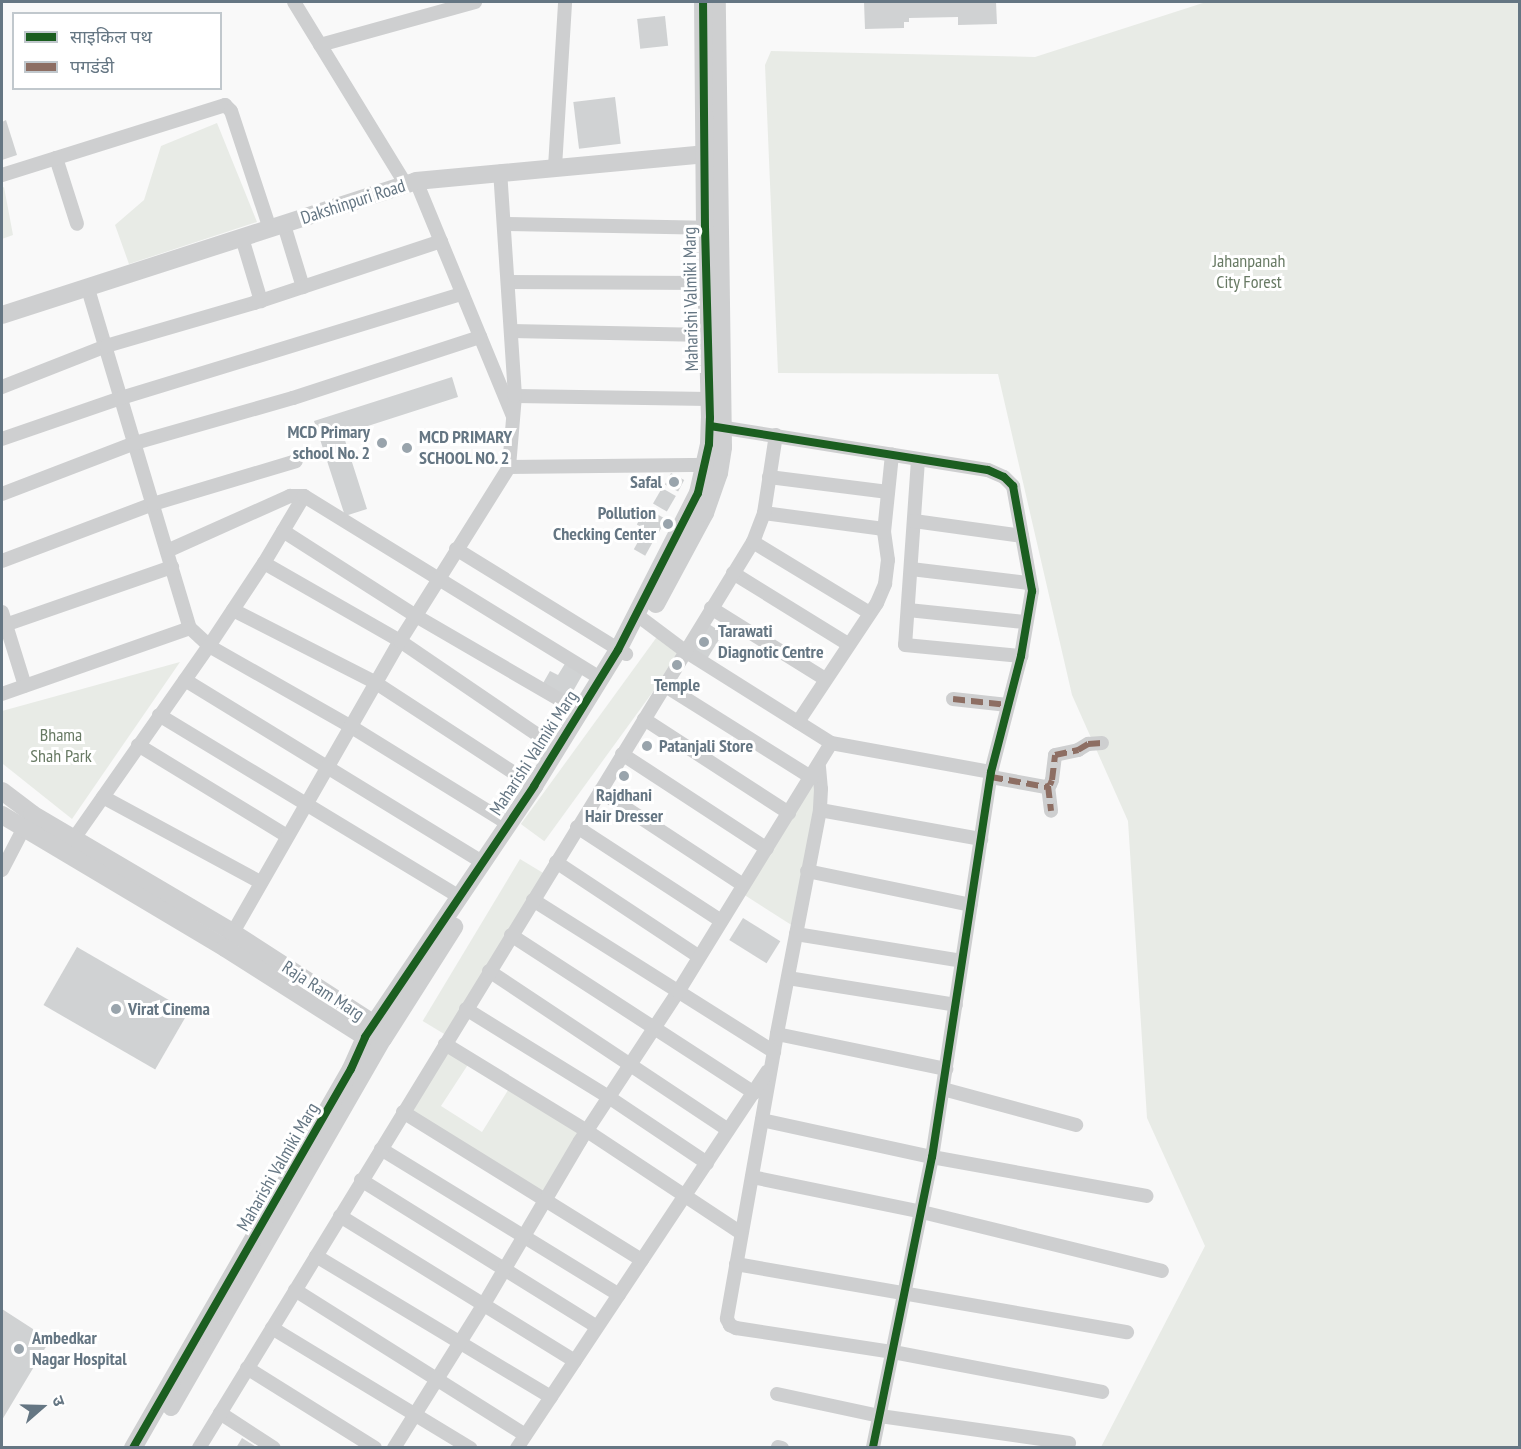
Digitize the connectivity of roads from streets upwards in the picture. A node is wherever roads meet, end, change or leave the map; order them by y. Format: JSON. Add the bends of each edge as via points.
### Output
{"nodes":[{"id":1,"x":294,"y":2,"type":"edge"},
{"id":2,"x":475,"y":2,"type":"edge"},
{"id":3,"x":565,"y":2,"type":"edge"},
{"id":4,"x":704,"y":2,"type":"edge"},
{"id":5,"x":717,"y":2,"type":"edge"},
{"id":6,"x":320,"y":45,"type":"junction"},
{"id":7,"x":710,"y":153,"type":"junction"},
{"id":8,"x":56,"y":158,"type":"junction"},
{"id":9,"x":555,"y":167,"type":"junction"},
{"id":10,"x":500,"y":172,"type":"junction"},
{"id":11,"x":2,"y":175,"type":"edge"},
{"id":12,"x":411,"y":183,"type":"junction"},
{"id":13,"x":77,"y":224,"type":"dead end"},
{"id":14,"x":504,"y":224,"type":"junction"},
{"id":15,"x":277,"y":227,"type":"junction"},
{"id":16,"x":705,"y":228,"type":"junction"},
{"id":17,"x":242,"y":238,"type":"junction"},
{"id":18,"x":441,"y":241,"type":"junction"},
{"id":19,"x":508,"y":282,"type":"junction"},
{"id":20,"x":706,"y":283,"type":"junction"},
{"id":21,"x":303,"y":287,"type":"junction"},
{"id":22,"x":88,"y":289,"type":"junction"},
{"id":23,"x":462,"y":294,"type":"junction"},
{"id":24,"x":261,"y":301,"type":"junction"},
{"id":25,"x":2,"y":315,"type":"edge"},
{"id":26,"x":511,"y":331,"type":"junction"},
{"id":27,"x":707,"y":335,"type":"junction"},
{"id":28,"x":480,"y":337,"type":"junction"},
{"id":29,"x":106,"y":346,"type":"junction"},
{"id":30,"x":2,"y":387,"type":"edge"},
{"id":31,"x":515,"y":396,"type":"junction"},
{"id":32,"x":122,"y":398,"type":"junction"},
{"id":33,"x":709,"y":399,"type":"junction"},
{"id":34,"x":513,"y":418,"type":"junction"},
{"id":35,"x":716,"y":426,"type":"junction"},
{"id":36,"x":776,"y":435,"type":"junction"},
{"id":37,"x":2,"y":439,"type":"edge"},
{"id":38,"x":135,"y":443,"type":"junction"},
{"id":39,"x":892,"y":454,"type":"junction"},
{"id":40,"x":296,"y":460,"type":"dead end"},
{"id":41,"x":918,"y":460,"type":"junction"},
{"id":42,"x":713,"y":464,"type":"junction"},
{"id":43,"x":509,"y":467,"type":"junction"},
{"id":44,"x":769,"y":477,"type":"junction"},
{"id":45,"x":888,"y":492,"type":"junction"},
{"id":46,"x":2,"y":494,"type":"edge"},
{"id":47,"x":304,"y":496,"type":"junction"},
{"id":48,"x":153,"y":504,"type":"junction"},
{"id":49,"x":764,"y":513,"type":"junction"},
{"id":50,"x":914,"y":521,"type":"junction"},
{"id":51,"x":884,"y":529,"type":"junction"},
{"id":52,"x":283,"y":531,"type":"junction"},
{"id":53,"x":1022,"y":536,"type":"junction"},
{"id":54,"x":753,"y":542,"type":"junction"},
{"id":55,"x":456,"y":549,"type":"junction"},
{"id":56,"x":167,"y":551,"type":"junction"},
{"id":57,"x":2,"y":561,"type":"edge"},
{"id":58,"x":264,"y":563,"type":"junction"},
{"id":59,"x":172,"y":567,"type":"junction"},
{"id":60,"x":911,"y":569,"type":"junction"},
{"id":61,"x":733,"y":573,"type":"junction"},
{"id":62,"x":439,"y":578,"type":"junction"},
{"id":63,"x":1029,"y":583,"type":"junction"},
{"id":64,"x":711,"y":608,"type":"junction"},
{"id":65,"x":233,"y":610,"type":"junction"},
{"id":66,"x":908,"y":610,"type":"junction"},
{"id":67,"x":868,"y":612,"type":"junction"},
{"id":68,"x":416,"y":616,"type":"junction"},
{"id":69,"x":3,"y":618,"type":"edge"},
{"id":70,"x":642,"y":619,"type":"junction"},
{"id":71,"x":1026,"y":622,"type":"junction"},
{"id":72,"x":190,"y":628,"type":"junction"},
{"id":73,"x":400,"y":641,"type":"junction"},
{"id":74,"x":848,"y":644,"type":"junction"},
{"id":75,"x":209,"y":646,"type":"junction"},
{"id":76,"x":685,"y":651,"type":"junction"},
{"id":77,"x":622,"y":652,"type":"junction"},
{"id":78,"x":1021,"y":656,"type":"junction"},
{"id":79,"x":600,"y":678,"type":"junction"},
{"id":80,"x":825,"y":679,"type":"junction"},
{"id":81,"x":185,"y":680,"type":"junction"},
{"id":82,"x":376,"y":683,"type":"junction"},
{"id":83,"x":664,"y":685,"type":"junction"},
{"id":84,"x":25,"y":686,"type":"junction"},
{"id":85,"x":2,"y":694,"type":"edge"},
{"id":86,"x":954,"y":699,"type":"dead end"},
{"id":87,"x":1008,"y":705,"type":"junction"},
{"id":88,"x":579,"y":711,"type":"junction"},
{"id":89,"x":159,"y":715,"type":"junction"},
{"id":90,"x":644,"y":719,"type":"junction"},
{"id":91,"x":798,"y":722,"type":"junction"},
{"id":92,"x":350,"y":726,"type":"junction"},
{"id":93,"x":831,"y":743,"type":"junction"},
{"id":94,"x":1102,"y":744,"type":"dead end"},
{"id":95,"x":138,"y":746,"type":"junction"},
{"id":96,"x":557,"y":748,"type":"junction"},
{"id":97,"x":622,"y":754,"type":"junction"},
{"id":98,"x":327,"y":765,"type":"junction"},
{"id":99,"x":815,"y":773,"type":"junction"},
{"id":100,"x":991,"y":775,"type":"junction"},
{"id":101,"x":534,"y":786,"type":"junction"},
{"id":102,"x":1048,"y":786,"type":"junction"},
{"id":103,"x":2,"y":791,"type":"edge"},
{"id":104,"x":600,"y":791,"type":"junction"},
{"id":105,"x":103,"y":797,"type":"junction"},
{"id":106,"x":304,"y":804,"type":"junction"},
{"id":107,"x":820,"y":810,"type":"junction"},
{"id":108,"x":1051,"y":811,"type":"dead end"},
{"id":109,"x":789,"y":813,"type":"junction"},
{"id":110,"x":2,"y":815,"type":"edge"},
{"id":111,"x":27,"y":821,"type":"junction"},
{"id":112,"x":507,"y":823,"type":"junction"},
{"id":113,"x":577,"y":827,"type":"junction"},
{"id":114,"x":287,"y":836,"type":"junction"},
{"id":115,"x":981,"y":839,"type":"junction"},
{"id":116,"x":70,"y":844,"type":"junction"},
{"id":117,"x":766,"y":849,"type":"junction"},
{"id":118,"x":482,"y":862,"type":"junction"},
{"id":119,"x":556,"y":862,"type":"junction"},
{"id":120,"x":2,"y":870,"type":"edge"},
{"id":121,"x":807,"y":871,"type":"junction"},
{"id":122,"x":260,"y":882,"type":"junction"},
{"id":123,"x":743,"y":885,"type":"junction"},
{"id":124,"x":459,"y":897,"type":"junction"},
{"id":125,"x":533,"y":900,"type":"junction"},
{"id":126,"x":971,"y":905,"type":"junction"},
{"id":127,"x":721,"y":921,"type":"junction"},
{"id":128,"x":796,"y":933,"type":"junction"},
{"id":129,"x":511,"y":935,"type":"junction"},
{"id":130,"x":228,"y":940,"type":"junction"},
{"id":131,"x":698,"y":956,"type":"junction"},
{"id":132,"x":962,"y":961,"type":"junction"},
{"id":133,"x":489,"y":971,"type":"junction"},
{"id":134,"x":788,"y":978,"type":"junction"},
{"id":135,"x":678,"y":992,"type":"junction"},
{"id":136,"x":956,"y":1005,"type":"junction"},
{"id":137,"x":466,"y":1009,"type":"junction"},
{"id":138,"x":655,"y":1028,"type":"junction"},
{"id":139,"x":374,"y":1033,"type":"junction"},
{"id":140,"x":777,"y":1034,"type":"junction"},
{"id":141,"x":445,"y":1044,"type":"junction"},
{"id":142,"x":774,"y":1052,"type":"junction"},
{"id":143,"x":631,"y":1066,"type":"junction"},
{"id":144,"x":771,"y":1066,"type":"junction"},
{"id":145,"x":946,"y":1069,"type":"junction"},
{"id":146,"x":943,"y":1089,"type":"junction"},
{"id":147,"x":754,"y":1093,"type":"junction"},
{"id":148,"x":610,"y":1098,"type":"junction"},
{"id":149,"x":403,"y":1112,"type":"junction"},
{"id":150,"x":762,"y":1120,"type":"junction"},
{"id":151,"x":1076,"y":1125,"type":"dead end"},
{"id":152,"x":728,"y":1130,"type":"junction"},
{"id":153,"x":587,"y":1131,"type":"junction"},
{"id":154,"x":381,"y":1149,"type":"junction"},
{"id":155,"x":932,"y":1157,"type":"junction"},
{"id":156,"x":706,"y":1163,"type":"junction"},
{"id":157,"x":752,"y":1177,"type":"junction"},
{"id":158,"x":361,"y":1180,"type":"junction"},
{"id":159,"x":685,"y":1195,"type":"junction"},
{"id":160,"x":1146,"y":1196,"type":"dead end"},
{"id":161,"x":546,"y":1199,"type":"junction"},
{"id":162,"x":922,"y":1212,"type":"junction"},
{"id":163,"x":340,"y":1216,"type":"junction"},
{"id":164,"x":741,"y":1233,"type":"junction"},
{"id":165,"x":524,"y":1237,"type":"junction"},
{"id":166,"x":316,"y":1256,"type":"junction"},
{"id":167,"x":642,"y":1260,"type":"junction"},
{"id":168,"x":736,"y":1264,"type":"junction"},
{"id":169,"x":505,"y":1269,"type":"junction"},
{"id":170,"x":1162,"y":1270,"type":"dead end"},
{"id":171,"x":295,"y":1290,"type":"junction"},
{"id":172,"x":905,"y":1292,"type":"junction"},
{"id":173,"x":619,"y":1295,"type":"junction"},
{"id":174,"x":484,"y":1304,"type":"junction"},
{"id":175,"x":597,"y":1327,"type":"junction"},
{"id":176,"x":272,"y":1328,"type":"junction"},
{"id":177,"x":1127,"y":1332,"type":"dead end"},
{"id":178,"x":460,"y":1342,"type":"junction"},
{"id":179,"x":892,"y":1352,"type":"junction"},
{"id":180,"x":575,"y":1361,"type":"junction"},
{"id":181,"x":247,"y":1368,"type":"junction"},
{"id":182,"x":437,"y":1379,"type":"junction"},
{"id":183,"x":1102,"y":1392,"type":"dead end"},
{"id":184,"x":777,"y":1394,"type":"dead end"},
{"id":185,"x":550,"y":1397,"type":"junction"},
{"id":186,"x":220,"y":1413,"type":"junction"},
{"id":187,"x":416,"y":1414,"type":"junction"},
{"id":188,"x":880,"y":1416,"type":"junction"},
{"id":189,"x":525,"y":1435,"type":"junction"},
{"id":190,"x":1069,"y":1443,"type":"dead end"},
{"id":191,"x":133,"y":1448,"type":"edge"},
{"id":192,"x":147,"y":1448,"type":"edge"},
{"id":193,"x":199,"y":1448,"type":"edge"},
{"id":194,"x":274,"y":1448,"type":"edge"},
{"id":195,"x":375,"y":1448,"type":"edge"},
{"id":196,"x":394,"y":1448,"type":"edge"},
{"id":197,"x":470,"y":1448,"type":"edge"},
{"id":198,"x":517,"y":1448,"type":"edge"},
{"id":199,"x":873,"y":1448,"type":"edge"}],
"edges":[{"from":1,"to":6,"type":"street"},
{"from":2,"to":6,"type":"street"},
{"from":3,"to":9,"type":"street"},
{"from":4,"to":7,"type":"street","name":"Maharishi Valmiki Marg"},
{"from":5,"to":7,"type":"street","name":"Maharishi Valmiki Marg"},
{"from":6,"to":12,"type":"street"},
{"from":7,"to":9,"type":"street","name":"Dakshinpuri Road"},
{"from":7,"to":16,"type":"street","name":"Maharishi Valmiki Marg"},
{"from":7,"to":35,"type":"street","name":"Maharishi Valmiki Marg"},
{"from":8,"to":11,"type":"street"},
{"from":8,"to":13,"type":"street"},
{"from":8,"to":15,"type":"street","via":[[225,105],[231,111]]},
{"from":9,"to":10,"type":"street","name":"Dakshinpuri Road"},
{"from":10,"to":12,"type":"street","name":"Dakshinpuri Road"},
{"from":10,"to":14,"type":"street"},
{"from":12,"to":15,"type":"street","name":"Dakshinpuri Road"},
{"from":12,"to":18,"type":"street"},
{"from":14,"to":16,"type":"street"},
{"from":14,"to":19,"type":"street"},
{"from":15,"to":17,"type":"street","name":"Dakshinpuri Road"},
{"from":15,"to":21,"type":"street"},
{"from":16,"to":20,"type":"street","name":"Maharishi Valmiki Marg"},
{"from":17,"to":22,"type":"street","name":"Dakshinpuri Road"},
{"from":17,"to":24,"type":"street"},
{"from":18,"to":21,"type":"street"},
{"from":18,"to":23,"type":"street"},
{"from":19,"to":20,"type":"street"},
{"from":19,"to":26,"type":"street"},
{"from":20,"to":27,"type":"street","name":"Maharishi Valmiki Marg"},
{"from":21,"to":24,"type":"street"},
{"from":22,"to":25,"type":"street","name":"Dakshinpuri Road"},
{"from":22,"to":29,"type":"street"},
{"from":23,"to":28,"type":"street"},
{"from":23,"to":32,"type":"street"},
{"from":24,"to":29,"type":"street"},
{"from":26,"to":27,"type":"street"},
{"from":26,"to":31,"type":"street"},
{"from":27,"to":33,"type":"street","name":"Maharishi Valmiki Marg"},
{"from":28,"to":34,"type":"street"},
{"from":28,"to":38,"type":"street","via":[[293,398]]},
{"from":29,"to":30,"type":"street"},
{"from":29,"to":32,"type":"street"},
{"from":31,"to":33,"type":"street"},
{"from":31,"to":34,"type":"street"},
{"from":32,"to":37,"type":"street"},
{"from":32,"to":38,"type":"street"},
{"from":33,"to":35,"type":"street","name":"Maharishi Valmiki Marg"},
{"from":34,"to":43,"type":"street"},
{"from":35,"to":36,"type":"street"},
{"from":35,"to":42,"type":"street","name":"Maharishi Valmiki Marg"},
{"from":36,"to":39,"type":"street"},
{"from":36,"to":44,"type":"street"},
{"from":38,"to":46,"type":"street"},
{"from":38,"to":48,"type":"street"},
{"from":39,"to":41,"type":"street"},
{"from":39,"to":45,"type":"street"},
{"from":40,"to":48,"type":"street"},
{"from":41,"to":50,"type":"street"},
{"from":41,"to":53,"type":"street","via":[[988,470],[1004,477],[1013,486]]},
{"from":42,"to":43,"type":"street"},
{"from":42,"to":70,"type":"street","name":"Maharishi Valmiki Marg"},
{"from":43,"to":55,"type":"street"},
{"from":44,"to":45,"type":"street"},
{"from":44,"to":49,"type":"street"},
{"from":45,"to":51,"type":"street"},
{"from":47,"to":52,"type":"street"},
{"from":47,"to":56,"type":"street","via":[[290,496]]},
{"from":47,"to":62,"type":"street"},
{"from":48,"to":56,"type":"street"},
{"from":48,"to":57,"type":"street"},
{"from":49,"to":51,"type":"street"},
{"from":49,"to":54,"type":"street"},
{"from":50,"to":53,"type":"street"},
{"from":50,"to":60,"type":"street"},
{"from":51,"to":67,"type":"street","via":[[888,560],[885,584],[877,603]]},
{"from":52,"to":58,"type":"street"},
{"from":52,"to":68,"type":"street"},
{"from":53,"to":63,"type":"street"},
{"from":54,"to":61,"type":"street"},
{"from":54,"to":67,"type":"street"},
{"from":55,"to":62,"type":"street"},
{"from":55,"to":77,"type":"street"},
{"from":56,"to":59,"type":"street"},
{"from":58,"to":65,"type":"street"},
{"from":58,"to":73,"type":"street"},
{"from":59,"to":69,"type":"street"},
{"from":59,"to":72,"type":"street"},
{"from":60,"to":63,"type":"street"},
{"from":60,"to":66,"type":"street"},
{"from":61,"to":64,"type":"street"},
{"from":61,"to":74,"type":"street"},
{"from":62,"to":68,"type":"street"},
{"from":62,"to":79,"type":"street"},
{"from":63,"to":71,"type":"street","via":[[1032,591]]},
{"from":64,"to":76,"type":"street"},
{"from":64,"to":80,"type":"street"},
{"from":65,"to":75,"type":"street"},
{"from":65,"to":82,"type":"street"},
{"from":66,"to":71,"type":"street"},
{"from":66,"to":78,"type":"street","via":[[905,645]]},
{"from":67,"to":74,"type":"street"},
{"from":68,"to":73,"type":"street"},
{"from":68,"to":88,"type":"street"},
{"from":69,"to":84,"type":"street"},
{"from":70,"to":76,"type":"street"},
{"from":70,"to":77,"type":"street","name":"Maharishi Valmiki Marg"},
{"from":71,"to":78,"type":"street"},
{"from":72,"to":75,"type":"street"},
{"from":72,"to":84,"type":"street"},
{"from":73,"to":82,"type":"street"},
{"from":73,"to":96,"type":"street"},
{"from":74,"to":80,"type":"street"},
{"from":75,"to":81,"type":"street"},
{"from":75,"to":92,"type":"street"},
{"from":76,"to":83,"type":"street"},
{"from":76,"to":91,"type":"street"},
{"from":77,"to":79,"type":"street","name":"Maharishi Valmiki Marg"},
{"from":77,"to":139,"type":"street","name":"Maharishi Valmiki Marg"},
{"from":78,"to":87,"type":"street"},
{"from":79,"to":88,"type":"street","name":"Maharishi Valmiki Marg"},
{"from":80,"to":91,"type":"street"},
{"from":81,"to":89,"type":"street"},
{"from":81,"to":98,"type":"street"},
{"from":82,"to":92,"type":"street"},
{"from":82,"to":101,"type":"street"},
{"from":83,"to":90,"type":"street"},
{"from":83,"to":99,"type":"street"},
{"from":84,"to":85,"type":"street"},
{"from":86,"to":87,"type":"street"},
{"from":87,"to":100,"type":"street"},
{"from":88,"to":96,"type":"street","name":"Maharishi Valmiki Marg"},
{"from":89,"to":95,"type":"street"},
{"from":89,"to":106,"type":"street"},
{"from":90,"to":97,"type":"street"},
{"from":90,"to":109,"type":"street"},
{"from":91,"to":93,"type":"street"},
{"from":92,"to":98,"type":"street"},
{"from":92,"to":112,"type":"street"},
{"from":93,"to":99,"type":"street"},
{"from":93,"to":100,"type":"street"},
{"from":94,"to":102,"type":"street","via":[[1054,754]]},
{"from":95,"to":105,"type":"street"},
{"from":95,"to":114,"type":"street"},
{"from":96,"to":101,"type":"street","name":"Maharishi Valmiki Marg"},
{"from":97,"to":104,"type":"street"},
{"from":97,"to":117,"type":"street"},
{"from":98,"to":106,"type":"street"},
{"from":98,"to":118,"type":"street"},
{"from":99,"to":107,"type":"street","via":[[821,789]]},
{"from":99,"to":109,"type":"street"},
{"from":100,"to":102,"type":"street"},
{"from":100,"to":115,"type":"street"},
{"from":101,"to":112,"type":"street","name":"Maharishi Valmiki Marg"},
{"from":102,"to":108,"type":"street"},
{"from":103,"to":111,"type":"street","name":"Raja Ram Marg"},
{"from":104,"to":113,"type":"street"},
{"from":104,"to":123,"type":"street"},
{"from":105,"to":116,"type":"street"},
{"from":105,"to":122,"type":"street"},
{"from":106,"to":114,"type":"street"},
{"from":106,"to":124,"type":"street"},
{"from":107,"to":115,"type":"street"},
{"from":107,"to":121,"type":"street"},
{"from":109,"to":117,"type":"street"},
{"from":110,"to":111,"type":"street","name":"Raja Ram Marg"},
{"from":111,"to":116,"type":"street","name":"Raja Ram Marg"},
{"from":111,"to":120,"type":"street"},
{"from":112,"to":118,"type":"street","name":"Maharishi Valmiki Marg"},
{"from":113,"to":119,"type":"street"},
{"from":113,"to":127,"type":"street"},
{"from":114,"to":122,"type":"street"},
{"from":115,"to":126,"type":"street"},
{"from":116,"to":130,"type":"street","name":"Raja Ram Marg"},
{"from":117,"to":123,"type":"street"},
{"from":118,"to":124,"type":"street","name":"Maharishi Valmiki Marg"},
{"from":119,"to":125,"type":"street"},
{"from":119,"to":131,"type":"street"},
{"from":121,"to":126,"type":"street"},
{"from":121,"to":128,"type":"street"},
{"from":122,"to":130,"type":"street"},
{"from":123,"to":127,"type":"street"},
{"from":124,"to":139,"type":"street","name":"Maharishi Valmiki Marg"},
{"from":125,"to":129,"type":"street"},
{"from":125,"to":135,"type":"street"},
{"from":126,"to":132,"type":"street"},
{"from":127,"to":131,"type":"street"},
{"from":128,"to":132,"type":"street"},
{"from":128,"to":134,"type":"street"},
{"from":129,"to":133,"type":"street"},
{"from":129,"to":138,"type":"street"},
{"from":130,"to":139,"type":"street","name":"Raja Ram Marg"},
{"from":131,"to":135,"type":"street"},
{"from":132,"to":136,"type":"street"},
{"from":133,"to":137,"type":"street"},
{"from":133,"to":143,"type":"street"},
{"from":134,"to":136,"type":"street"},
{"from":134,"to":140,"type":"street"},
{"from":135,"to":138,"type":"street"},
{"from":135,"to":142,"type":"street"},
{"from":136,"to":145,"type":"street"},
{"from":137,"to":141,"type":"street"},
{"from":137,"to":148,"type":"street"},
{"from":138,"to":143,"type":"street"},
{"from":138,"to":147,"type":"street"},
{"from":139,"to":191,"type":"street","name":"Maharishi Valmiki Marg"},
{"from":139,"to":192,"type":"street","name":"Maharishi Valmiki Marg"},
{"from":140,"to":142,"type":"street"},
{"from":140,"to":145,"type":"street"},
{"from":141,"to":149,"type":"street"},
{"from":141,"to":153,"type":"street"},
{"from":142,"to":144,"type":"street"},
{"from":143,"to":148,"type":"street"},
{"from":143,"to":152,"type":"street"},
{"from":144,"to":147,"type":"street"},
{"from":144,"to":150,"type":"street"},
{"from":145,"to":146,"type":"street"},
{"from":146,"to":151,"type":"street"},
{"from":146,"to":155,"type":"street"},
{"from":147,"to":152,"type":"street"},
{"from":148,"to":153,"type":"street"},
{"from":148,"to":156,"type":"street"},
{"from":149,"to":154,"type":"street"},
{"from":149,"to":161,"type":"street"},
{"from":150,"to":155,"type":"street"},
{"from":150,"to":157,"type":"street"},
{"from":152,"to":156,"type":"street"},
{"from":153,"to":159,"type":"street"},
{"from":153,"to":161,"type":"street"},
{"from":154,"to":158,"type":"street"},
{"from":154,"to":165,"type":"street"},
{"from":155,"to":160,"type":"street"},
{"from":155,"to":162,"type":"street"},
{"from":156,"to":159,"type":"street"},
{"from":157,"to":162,"type":"street"},
{"from":157,"to":164,"type":"street"},
{"from":158,"to":163,"type":"street"},
{"from":158,"to":169,"type":"street"},
{"from":159,"to":164,"type":"street"},
{"from":159,"to":167,"type":"street"},
{"from":161,"to":165,"type":"street"},
{"from":161,"to":167,"type":"street"},
{"from":162,"to":170,"type":"street"},
{"from":162,"to":172,"type":"street"},
{"from":163,"to":166,"type":"street"},
{"from":163,"to":174,"type":"street"},
{"from":164,"to":168,"type":"street"},
{"from":165,"to":169,"type":"street"},
{"from":165,"to":173,"type":"street"},
{"from":166,"to":171,"type":"street"},
{"from":166,"to":178,"type":"street"},
{"from":167,"to":173,"type":"street"},
{"from":168,"to":172,"type":"street"},
{"from":168,"to":179,"type":"street","via":[[727,1313],[730,1325]]},
{"from":169,"to":174,"type":"street"},
{"from":169,"to":175,"type":"street"},
{"from":171,"to":176,"type":"street"},
{"from":171,"to":182,"type":"street"},
{"from":172,"to":177,"type":"street"},
{"from":172,"to":179,"type":"street"},
{"from":173,"to":175,"type":"street"},
{"from":174,"to":178,"type":"street"},
{"from":174,"to":180,"type":"street"},
{"from":175,"to":180,"type":"street"},
{"from":176,"to":181,"type":"street"},
{"from":176,"to":187,"type":"street"},
{"from":178,"to":182,"type":"street"},
{"from":178,"to":185,"type":"street"},
{"from":179,"to":183,"type":"street"},
{"from":179,"to":188,"type":"street"},
{"from":180,"to":185,"type":"street"},
{"from":181,"to":186,"type":"street"},
{"from":181,"to":195,"type":"street"},
{"from":182,"to":187,"type":"street"},
{"from":182,"to":189,"type":"street"},
{"from":184,"to":188,"type":"street"},
{"from":185,"to":189,"type":"street"},
{"from":186,"to":193,"type":"street"},
{"from":186,"to":194,"type":"street"},
{"from":187,"to":196,"type":"street"},
{"from":187,"to":197,"type":"street"},
{"from":188,"to":190,"type":"street"},
{"from":188,"to":199,"type":"street"},
{"from":189,"to":198,"type":"street"}]}
